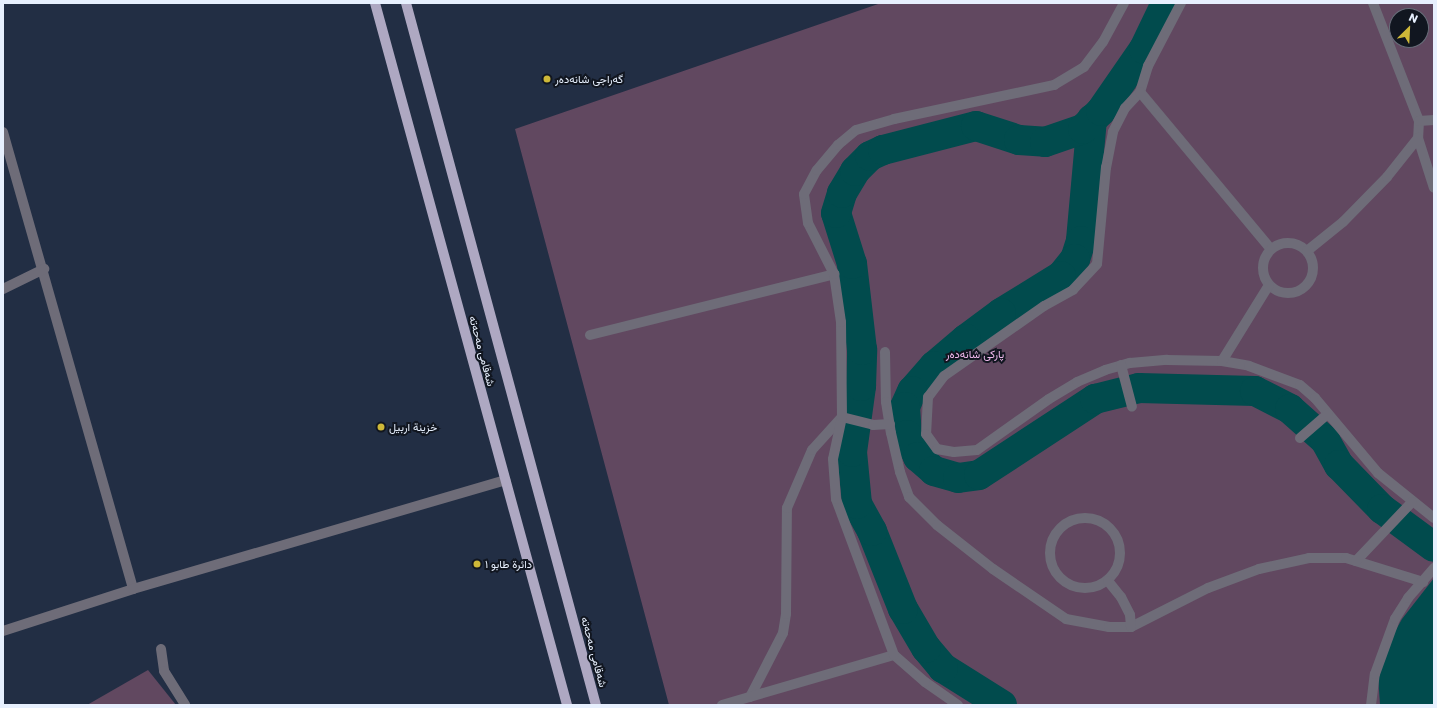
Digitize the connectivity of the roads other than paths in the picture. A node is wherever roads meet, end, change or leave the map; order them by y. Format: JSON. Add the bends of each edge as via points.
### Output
{"nodes":[{"id":1,"x":375,"y":3,"type":"edge"},
{"id":2,"x":406,"y":3,"type":"edge"},
{"id":3,"x":1124,"y":3,"type":"edge"},
{"id":4,"x":1181,"y":3,"type":"edge"},
{"id":5,"x":1373,"y":3,"type":"edge"},
{"id":6,"x":1140,"y":92,"type":"junction"},
{"id":7,"x":1434,"y":120,"type":"edge"},
{"id":8,"x":1419,"y":121,"type":"junction"},
{"id":9,"x":3,"y":132,"type":"edge"},
{"id":10,"x":1418,"y":138,"type":"junction"},
{"id":11,"x":1434,"y":188,"type":"edge"},
{"id":12,"x":1271,"y":249,"type":"junction"},
{"id":13,"x":1307,"y":251,"type":"junction"},
{"id":14,"x":44,"y":269,"type":"junction"},
{"id":15,"x":834,"y":274,"type":"junction"},
{"id":16,"x":1269,"y":285,"type":"junction"},
{"id":17,"x":3,"y":289,"type":"edge"},
{"id":18,"x":590,"y":335,"type":"dead end"},
{"id":19,"x":886,"y":352,"type":"dead end"},
{"id":20,"x":1222,"y":361,"type":"junction"},
{"id":21,"x":1121,"y":365,"type":"junction"},
{"id":22,"x":1132,"y":407,"type":"dead end"},
{"id":23,"x":1328,"y":414,"type":"junction"},
{"id":24,"x":842,"y":418,"type":"junction"},
{"id":25,"x":890,"y":424,"type":"junction"},
{"id":26,"x":1300,"y":438,"type":"dead end"},
{"id":27,"x":505,"y":480,"type":"junction"},
{"id":28,"x":1412,"y":502,"type":"junction"},
{"id":29,"x":1434,"y":518,"type":"edge"},
{"id":30,"x":1356,"y":561,"type":"junction"},
{"id":31,"x":1432,"y":571,"type":"edge"},
{"id":32,"x":1108,"y":581,"type":"junction"},
{"id":33,"x":1423,"y":582,"type":"junction"},
{"id":34,"x":133,"y":589,"type":"junction"},
{"id":35,"x":1131,"y":627,"type":"junction"},
{"id":36,"x":3,"y":631,"type":"edge"},
{"id":37,"x":161,"y":649,"type":"dead end"},
{"id":38,"x":894,"y":655,"type":"junction"},
{"id":39,"x":750,"y":697,"type":"junction"},
{"id":40,"x":185,"y":705,"type":"edge"},
{"id":41,"x":567,"y":705,"type":"edge"},
{"id":42,"x":596,"y":705,"type":"edge"},
{"id":43,"x":722,"y":705,"type":"edge"},
{"id":44,"x":958,"y":705,"type":"edge"},
{"id":45,"x":1371,"y":705,"type":"edge"}],
"edges":[{"from":1,"to":27,"type":"main road","name":"شەقامی مەحەتە"},
{"from":2,"to":42,"type":"main road","name":"شەقامی مەحەتە"},
{"from":3,"to":15,"type":"street","via":[[1103,42],[1084,67],[1054,85],[894,119],[856,130],[838,145],[817,170],[804,194],[808,223]]},
{"from":4,"to":6,"type":"street","via":[[1148,66]]},
{"from":5,"to":8,"type":"street"},
{"from":6,"to":12,"type":"street"},
{"from":6,"to":21,"type":"street","via":[[1125,108],[1113,132],[1106,167],[1097,264],[1073,290],[1044,306],[944,376],[928,397],[926,434],[937,449],[954,452],[977,450],[1076,382]]},
{"from":7,"to":8,"type":"street"},
{"from":8,"to":10,"type":"street"},
{"from":9,"to":14,"type":"street"},
{"from":10,"to":11,"type":"street"},
{"from":10,"to":13,"type":"street","via":[[1387,177],[1343,222]]},
{"from":12,"to":13,"type":"street","via":[[1285,242]]},
{"from":12,"to":16,"type":"street","via":[[1263,263],[1265,279]]},
{"from":13,"to":16,"type":"street","via":[[1314,269],[1306,287],[1291,294],[1283,293]]},
{"from":14,"to":17,"type":"street"},
{"from":14,"to":34,"type":"street"},
{"from":15,"to":18,"type":"street"},
{"from":15,"to":24,"type":"street","via":[[841,322]]},
{"from":16,"to":20,"type":"street"},
{"from":19,"to":25,"type":"street","via":[[886,402]]},
{"from":20,"to":21,"type":"street","via":[[1167,360]]},
{"from":20,"to":23,"type":"street","via":[[1248,366],[1300,385]]},
{"from":21,"to":22,"type":"street"},
{"from":23,"to":26,"type":"street"},
{"from":23,"to":28,"type":"street","via":[[1378,473]]},
{"from":24,"to":25,"type":"street","via":[[873,425]]},
{"from":24,"to":38,"type":"street","via":[[833,459],[836,499]]},
{"from":24,"to":39,"type":"street","via":[[812,450],[787,508],[783,633]]},
{"from":25,"to":35,"type":"street","via":[[900,472],[909,497],[936,525],[993,569],[1066,619],[1108,627]]},
{"from":27,"to":34,"type":"street"},
{"from":27,"to":41,"type":"main road","name":"شەقامی مەحەتە"},
{"from":28,"to":29,"type":"street"},
{"from":28,"to":30,"type":"street"},
{"from":30,"to":33,"type":"street"},
{"from":30,"to":35,"type":"street","via":[[1346,558],[1309,558],[1259,569],[1208,588]]},
{"from":31,"to":33,"type":"street"},
{"from":32,"to":32,"type":"street","via":[[1098,587],[1086,589],[1074,587],[1063,581],[1050,560],[1054,536],[1062,527],[1083,518],[1105,524],[1113,531],[1121,552],[1115,573]]},
{"from":32,"to":35,"type":"street","via":[[1121,597],[1130,615]]},
{"from":33,"to":45,"type":"street","via":[[1408,598],[1384,644],[1375,674]]},
{"from":34,"to":36,"type":"street"},
{"from":37,"to":40,"type":"street","via":[[164,671]]},
{"from":38,"to":39,"type":"street"},
{"from":38,"to":44,"type":"street","via":[[925,682]]},
{"from":39,"to":43,"type":"street"}]}
